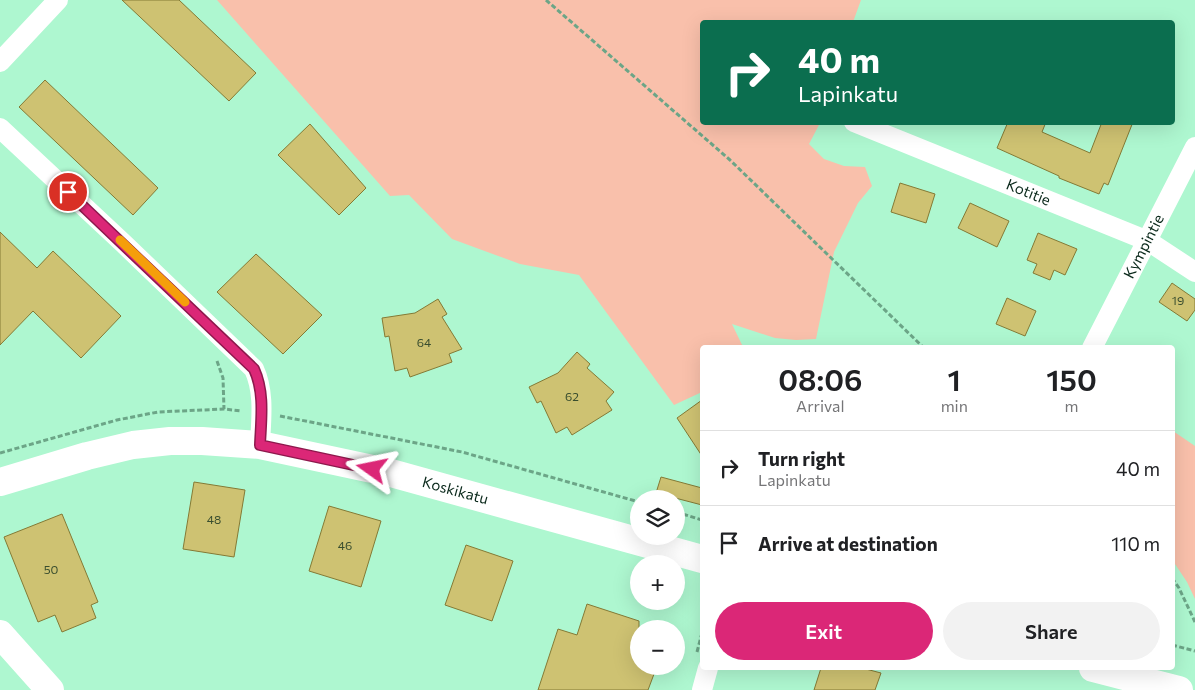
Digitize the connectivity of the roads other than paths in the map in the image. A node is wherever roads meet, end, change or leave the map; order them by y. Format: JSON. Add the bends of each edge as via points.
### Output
{"nodes":[{"id":1,"x":58,"y":0,"type":"edge"},
{"id":2,"x":0,"y":62,"type":"edge"},
{"id":3,"x":861,"y":125,"type":"edge"},
{"id":4,"x":0,"y":128,"type":"edge"},
{"id":5,"x":1195,"y":147,"type":"edge"},
{"id":6,"x":1148,"y":240,"type":"junction"},
{"id":7,"x":1195,"y":272,"type":"edge"},
{"id":8,"x":1094,"y":345,"type":"edge"},
{"id":9,"x":260,"y":445,"type":"junction"},
{"id":10,"x":0,"y":482,"type":"edge"},
{"id":11,"x":700,"y":558,"type":"edge"},
{"id":12,"x":0,"y":634,"type":"edge"},
{"id":13,"x":707,"y":670,"type":"edge"},
{"id":14,"x":1101,"y":670,"type":"edge"},
{"id":15,"x":41,"y":687,"type":"edge"},
{"id":16,"x":702,"y":690,"type":"edge"},
{"id":17,"x":1178,"y":690,"type":"edge"}],
"edges":[{"from":1,"to":2,"type":"street"},
{"from":3,"to":6,"type":"street","name":"Kotitie"},
{"from":4,"to":9,"type":"street","via":[[254,369],[262,412]]},
{"from":5,"to":6,"type":"street","name":"Kympintie"},
{"from":6,"to":7,"type":"street","name":"Kotitie"},
{"from":6,"to":8,"type":"street","name":"Kympintie"},
{"from":9,"to":10,"type":"main road","name":"Koskikatu","via":[[202,441],[147,444],[102,452]]},
{"from":9,"to":11,"type":"main road","name":"Koskikatu","via":[[391,473]]},
{"from":12,"to":15,"type":"main road"},
{"from":13,"to":16,"type":"street"},
{"from":14,"to":17,"type":"main road"}]}
